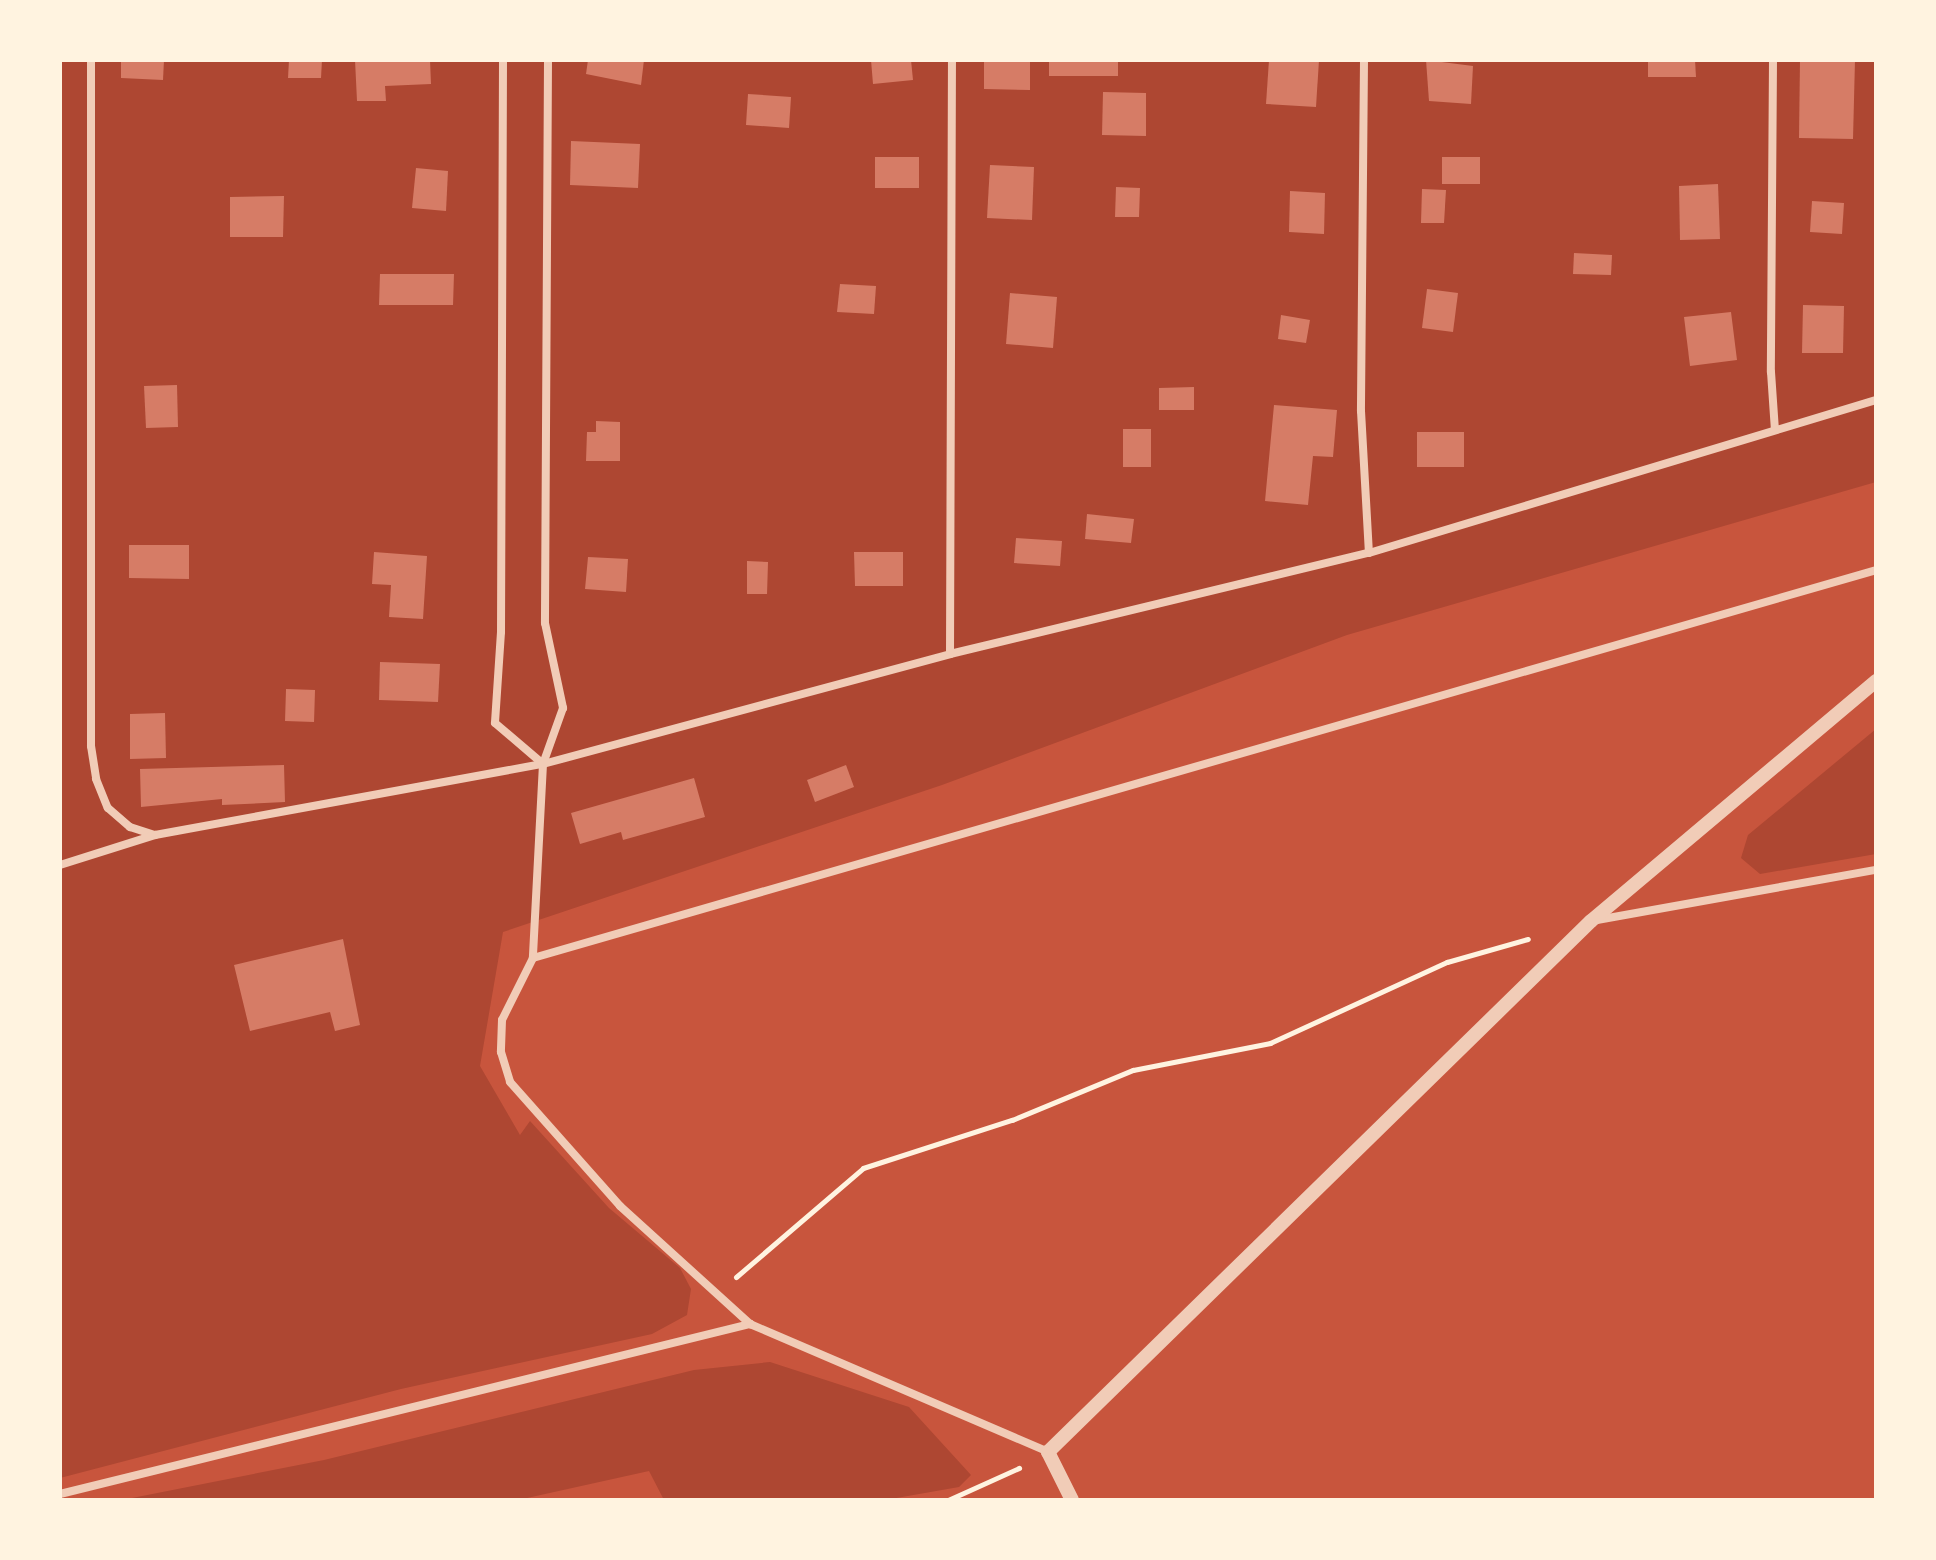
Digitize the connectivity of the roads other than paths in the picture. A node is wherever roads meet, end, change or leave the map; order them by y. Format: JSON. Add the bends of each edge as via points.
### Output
{"nodes":[{"id":1,"x":91,"y":60,"type":"edge"},
{"id":2,"x":503,"y":60,"type":"edge"},
{"id":3,"x":548,"y":60,"type":"edge"},
{"id":4,"x":952,"y":60,"type":"edge"},
{"id":5,"x":1364,"y":60,"type":"edge"},
{"id":6,"x":1773,"y":60,"type":"edge"},
{"id":7,"x":1876,"y":400,"type":"edge"},
{"id":8,"x":1775,"y":430,"type":"junction"},
{"id":9,"x":1369,"y":553,"type":"junction"},
{"id":10,"x":1876,"y":570,"type":"edge"},
{"id":11,"x":950,"y":654,"type":"junction"},
{"id":12,"x":1876,"y":681,"type":"edge"},
{"id":13,"x":543,"y":764,"type":"junction"},
{"id":14,"x":155,"y":835,"type":"junction"},
{"id":15,"x":60,"y":865,"type":"edge"},
{"id":16,"x":1876,"y":870,"type":"edge"},
{"id":17,"x":1591,"y":921,"type":"junction"},
{"id":18,"x":533,"y":958,"type":"junction"},
{"id":19,"x":750,"y":1324,"type":"junction"},
{"id":20,"x":1048,"y":1452,"type":"junction"},
{"id":21,"x":60,"y":1494,"type":"edge"},
{"id":22,"x":1072,"y":1500,"type":"edge"}],
"edges":[{"from":1,"to":14,"type":"street","via":[[91,746],[108,808],[130,827]]},
{"from":2,"to":13,"type":"street","via":[[501,616],[495,723]]},
{"from":3,"to":13,"type":"street","via":[[545,623],[563,708]]},
{"from":4,"to":11,"type":"street"},
{"from":5,"to":9,"type":"street","via":[[1361,411]]},
{"from":6,"to":8,"type":"street"},
{"from":7,"to":8,"type":"street"},
{"from":8,"to":9,"type":"street"},
{"from":9,"to":11,"type":"street"},
{"from":10,"to":18,"type":"street"},
{"from":11,"to":13,"type":"street"},
{"from":12,"to":17,"type":"street"},
{"from":13,"to":14,"type":"street"},
{"from":13,"to":18,"type":"street"},
{"from":14,"to":15,"type":"street"},
{"from":16,"to":17,"type":"street"},
{"from":17,"to":20,"type":"street"},
{"from":18,"to":19,"type":"street","via":[[502,1020],[501,1052],[510,1082],[620,1206]]},
{"from":19,"to":20,"type":"street"},
{"from":19,"to":21,"type":"street"},
{"from":20,"to":22,"type":"street"}]}
